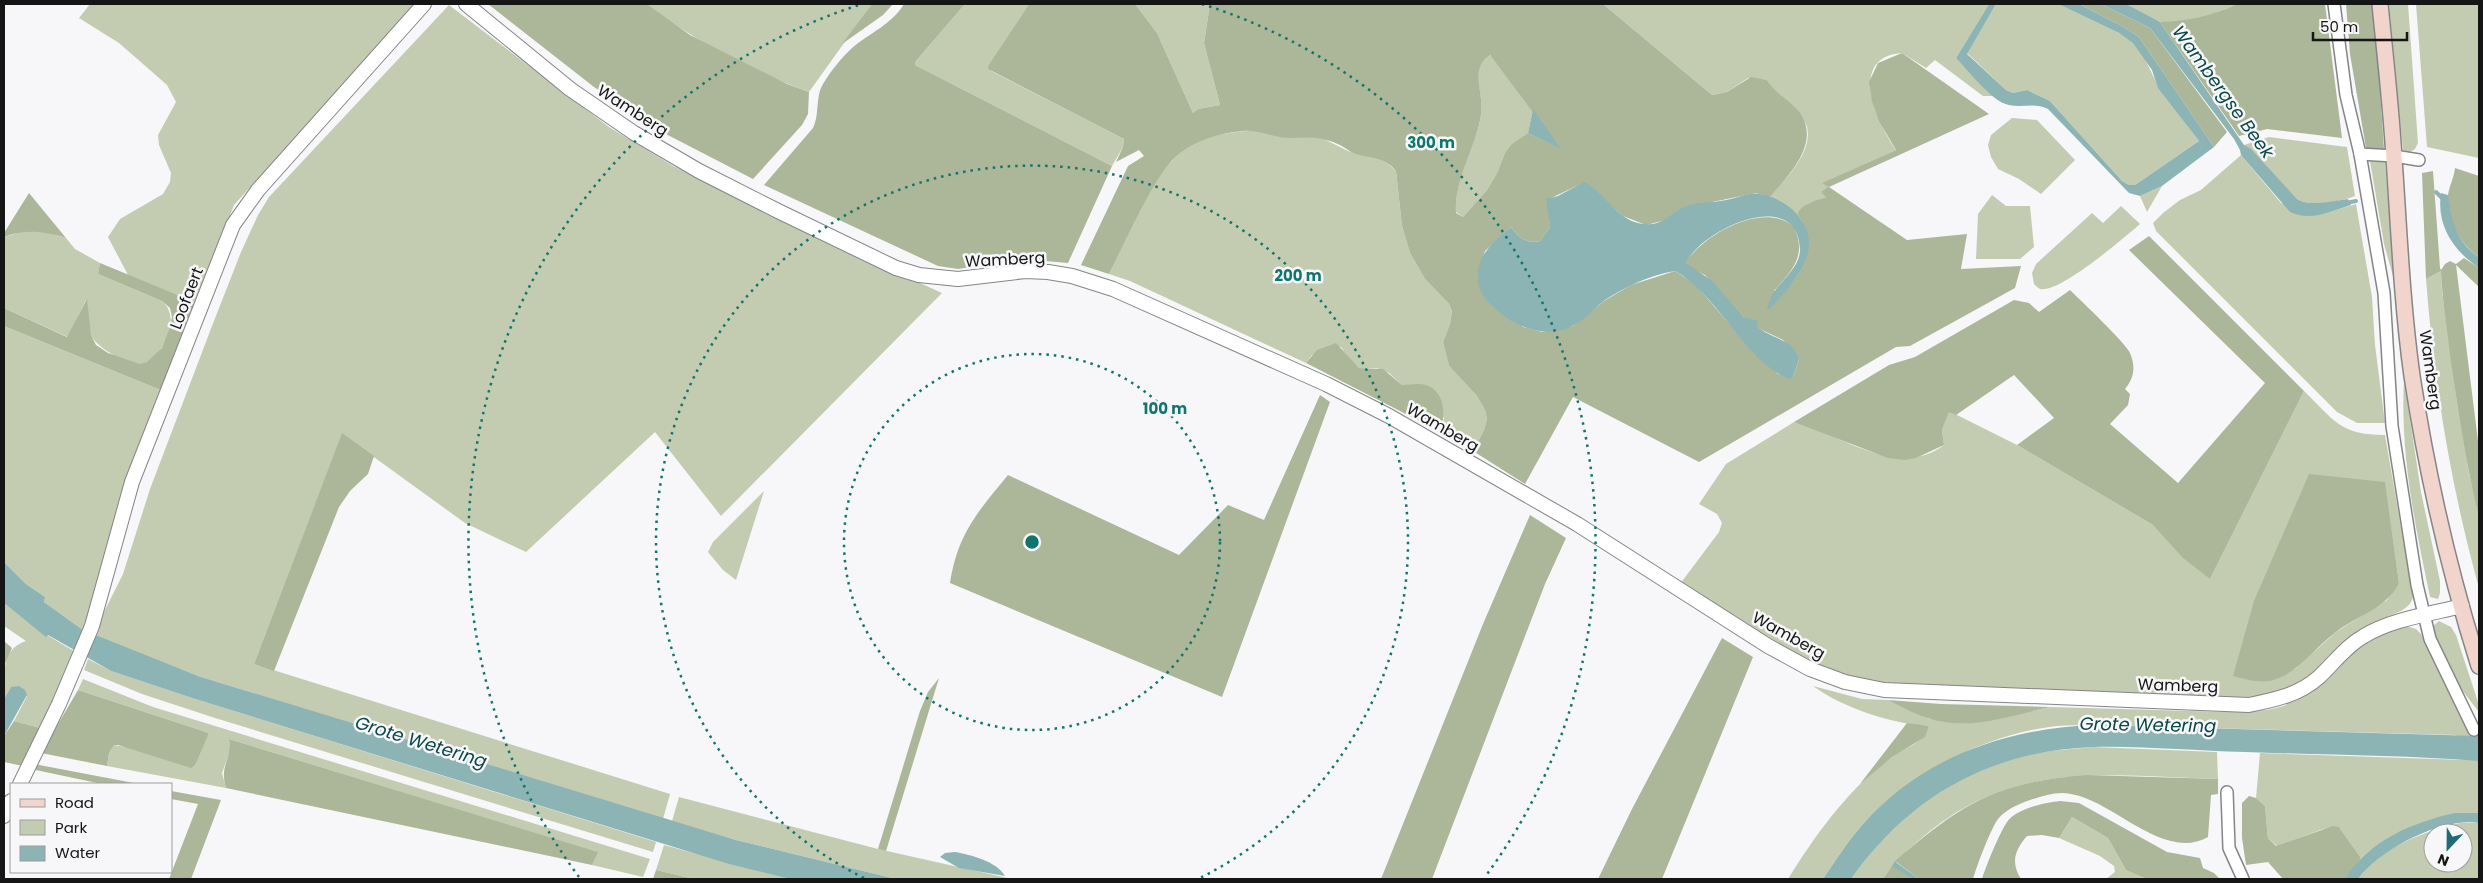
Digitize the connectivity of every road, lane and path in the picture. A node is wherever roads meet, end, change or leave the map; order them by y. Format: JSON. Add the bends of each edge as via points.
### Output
{"nodes":[{"id":1,"x":424,"y":4,"type":"edge"},
{"id":2,"x":466,"y":4,"type":"edge"},
{"id":3,"x":2334,"y":4,"type":"edge"},
{"id":4,"x":2380,"y":4,"type":"edge"},
{"id":5,"x":2360,"y":154,"type":"junction"},
{"id":6,"x":2394,"y":156,"type":"junction"},
{"id":7,"x":2419,"y":160,"type":"dead end"},
{"id":8,"x":2462,"y":606,"type":"junction"},
{"id":9,"x":2424,"y":616,"type":"junction"},
{"id":10,"x":2479,"y":666,"type":"edge"},
{"id":11,"x":2474,"y":730,"type":"dead end"},
{"id":12,"x":20,"y":783,"type":"edge"},
{"id":13,"x":2227,"y":792,"type":"dead end"},
{"id":14,"x":10,"y":803,"type":"edge"},
{"id":15,"x":4,"y":816,"type":"edge"},
{"id":16,"x":2244,"y":879,"type":"edge"}],
"edges":[{"from":1,"to":12,"type":"street","name":"Loofaert","via":[[258,190],[233,225],[132,482],[92,626]]},
{"from":2,"to":9,"type":"street","name":"Wamberg","via":[[570,89],[634,133],[786,216],[896,268],[919,275],[958,279],[1025,271],[1048,272],[1113,289],[1326,384],[1389,416],[1627,554],[1768,646],[1810,669],[1845,682],[1884,690],[2249,705],[2296,692],[2318,678],[2364,635]]},
{"from":3,"to":5,"type":"street","via":[[2346,95]]},
{"from":4,"to":6,"type":"main road","name":"Wamberg"},
{"from":5,"to":6,"type":"street"},
{"from":5,"to":9,"type":"street","via":[[2384,293],[2392,426]]},
{"from":6,"to":7,"type":"street"},
{"from":6,"to":8,"type":"main road","name":"Wamberg","via":[[2400,262],[2412,376],[2439,522]]},
{"from":8,"to":9,"type":"street","name":"Wamberg"},
{"from":8,"to":10,"type":"main road"},
{"from":9,"to":11,"type":"street","via":[[2430,639]]},
{"from":13,"to":16,"type":"street","via":[[2229,848]]},
{"from":14,"to":15,"type":"street"}]}
